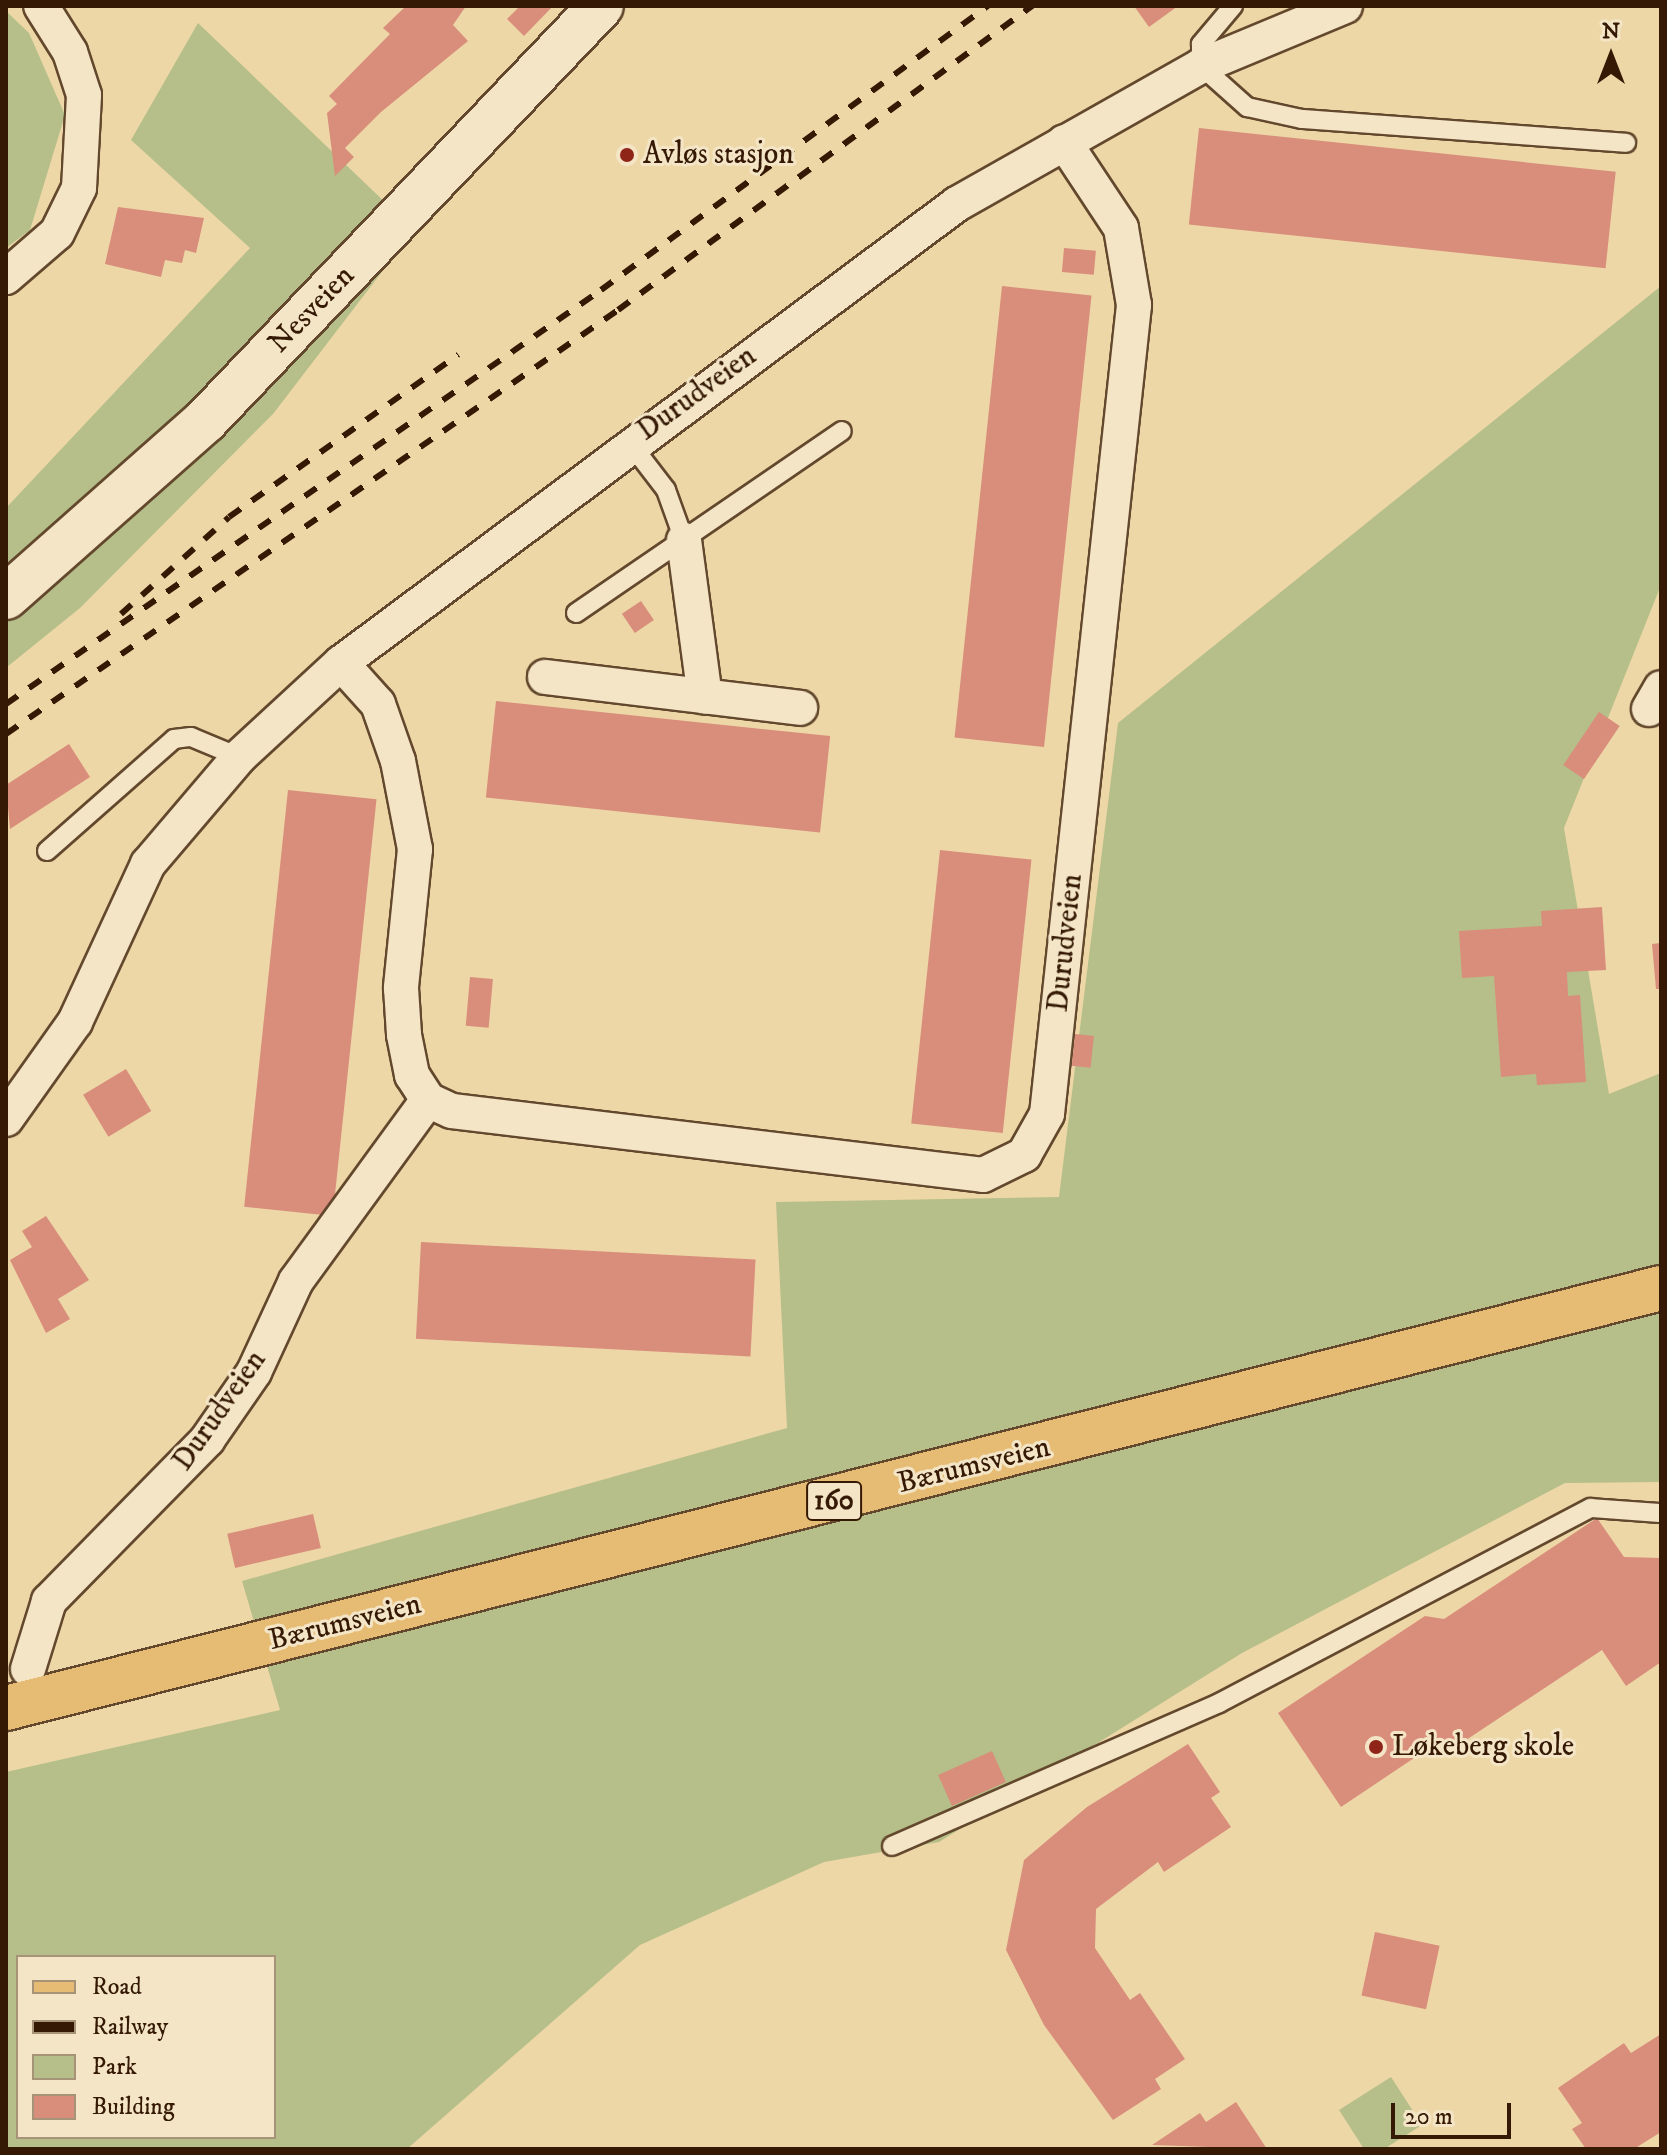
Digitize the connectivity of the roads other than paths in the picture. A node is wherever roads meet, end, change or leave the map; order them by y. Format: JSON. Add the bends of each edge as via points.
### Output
{"nodes":[{"id":1,"x":41,"y":6,"type":"edge"},
{"id":2,"x":601,"y":6,"type":"edge"},
{"id":3,"x":1233,"y":6,"type":"edge"},
{"id":4,"x":1345,"y":6,"type":"edge"},
{"id":5,"x":1201,"y":66,"type":"junction"},
{"id":6,"x":1064,"y":142,"type":"junction"},
{"id":7,"x":1626,"y":143,"type":"dead end"},
{"id":8,"x":6,"y":277,"type":"edge"},
{"id":9,"x":842,"y":431,"type":"dead end"},
{"id":10,"x":630,"y":443,"type":"junction"},
{"id":11,"x":684,"y":540,"type":"junction"},
{"id":12,"x":6,"y":597,"type":"edge"},
{"id":13,"x":576,"y":613,"type":"dead end"},
{"id":14,"x":341,"y":663,"type":"junction"},
{"id":15,"x":545,"y":677,"type":"dead end"},
{"id":16,"x":705,"y":697,"type":"junction"},
{"id":17,"x":800,"y":708,"type":"dead end"},
{"id":18,"x":239,"y":757,"type":"junction"},
{"id":19,"x":47,"y":851,"type":"dead end"},
{"id":20,"x":428,"y":1100,"type":"junction"},
{"id":21,"x":11,"y":1102,"type":"edge"},
{"id":22,"x":1661,"y":1288,"type":"edge"},
{"id":23,"x":1661,"y":1513,"type":"edge"},
{"id":24,"x":28,"y":1669,"type":"dead end"},
{"id":25,"x":6,"y":1708,"type":"edge"},
{"id":26,"x":892,"y":1846,"type":"dead end"}],
"edges":[{"from":1,"to":8,"type":"street","via":[[70,52],[84,95],[79,188],[57,233]]},
{"from":2,"to":12,"type":"street","name":"Nesveien","via":[[206,420]]},
{"from":3,"to":5,"type":"lane","via":[[1201,44]]},
{"from":4,"to":5,"type":"street","name":"Durudveien"},
{"from":5,"to":6,"type":"street","name":"Durudveien"},
{"from":5,"to":7,"type":"lane","via":[[1247,107],[1302,119]]},
{"from":6,"to":10,"type":"street","name":"Durudveien","via":[[957,204]]},
{"from":6,"to":20,"type":"street","name":"Durudveien","via":[[1121,228],[1134,305],[1047,1114],[1024,1155],[983,1175],[452,1111]]},
{"from":9,"to":11,"type":"lane"},
{"from":10,"to":11,"type":"lane","via":[[666,490]]},
{"from":10,"to":14,"type":"street","name":"Durudveien"},
{"from":11,"to":13,"type":"lane"},
{"from":11,"to":16,"type":"street"},
{"from":14,"to":18,"type":"street","name":"Durudveien"},
{"from":14,"to":20,"type":"street","via":[[378,704],[398,761],[415,849],[401,988],[404,1035],[412,1075]]},
{"from":15,"to":16,"type":"street"},
{"from":16,"to":17,"type":"street"},
{"from":18,"to":19,"type":"lane","via":[[191,737],[174,739]]},
{"from":18,"to":21,"type":"street","name":"Durudveien","via":[[148,864],[75,1022]]},
{"from":20,"to":24,"type":"street","name":"Durudveien","via":[[296,1281],[254,1372],[207,1440],[49,1601]]},
{"from":22,"to":25,"type":"main road","name":"Bærumsveien","number":"160"},
{"from":23,"to":26,"type":"lane","via":[[1591,1508],[1219,1703]]}]}
